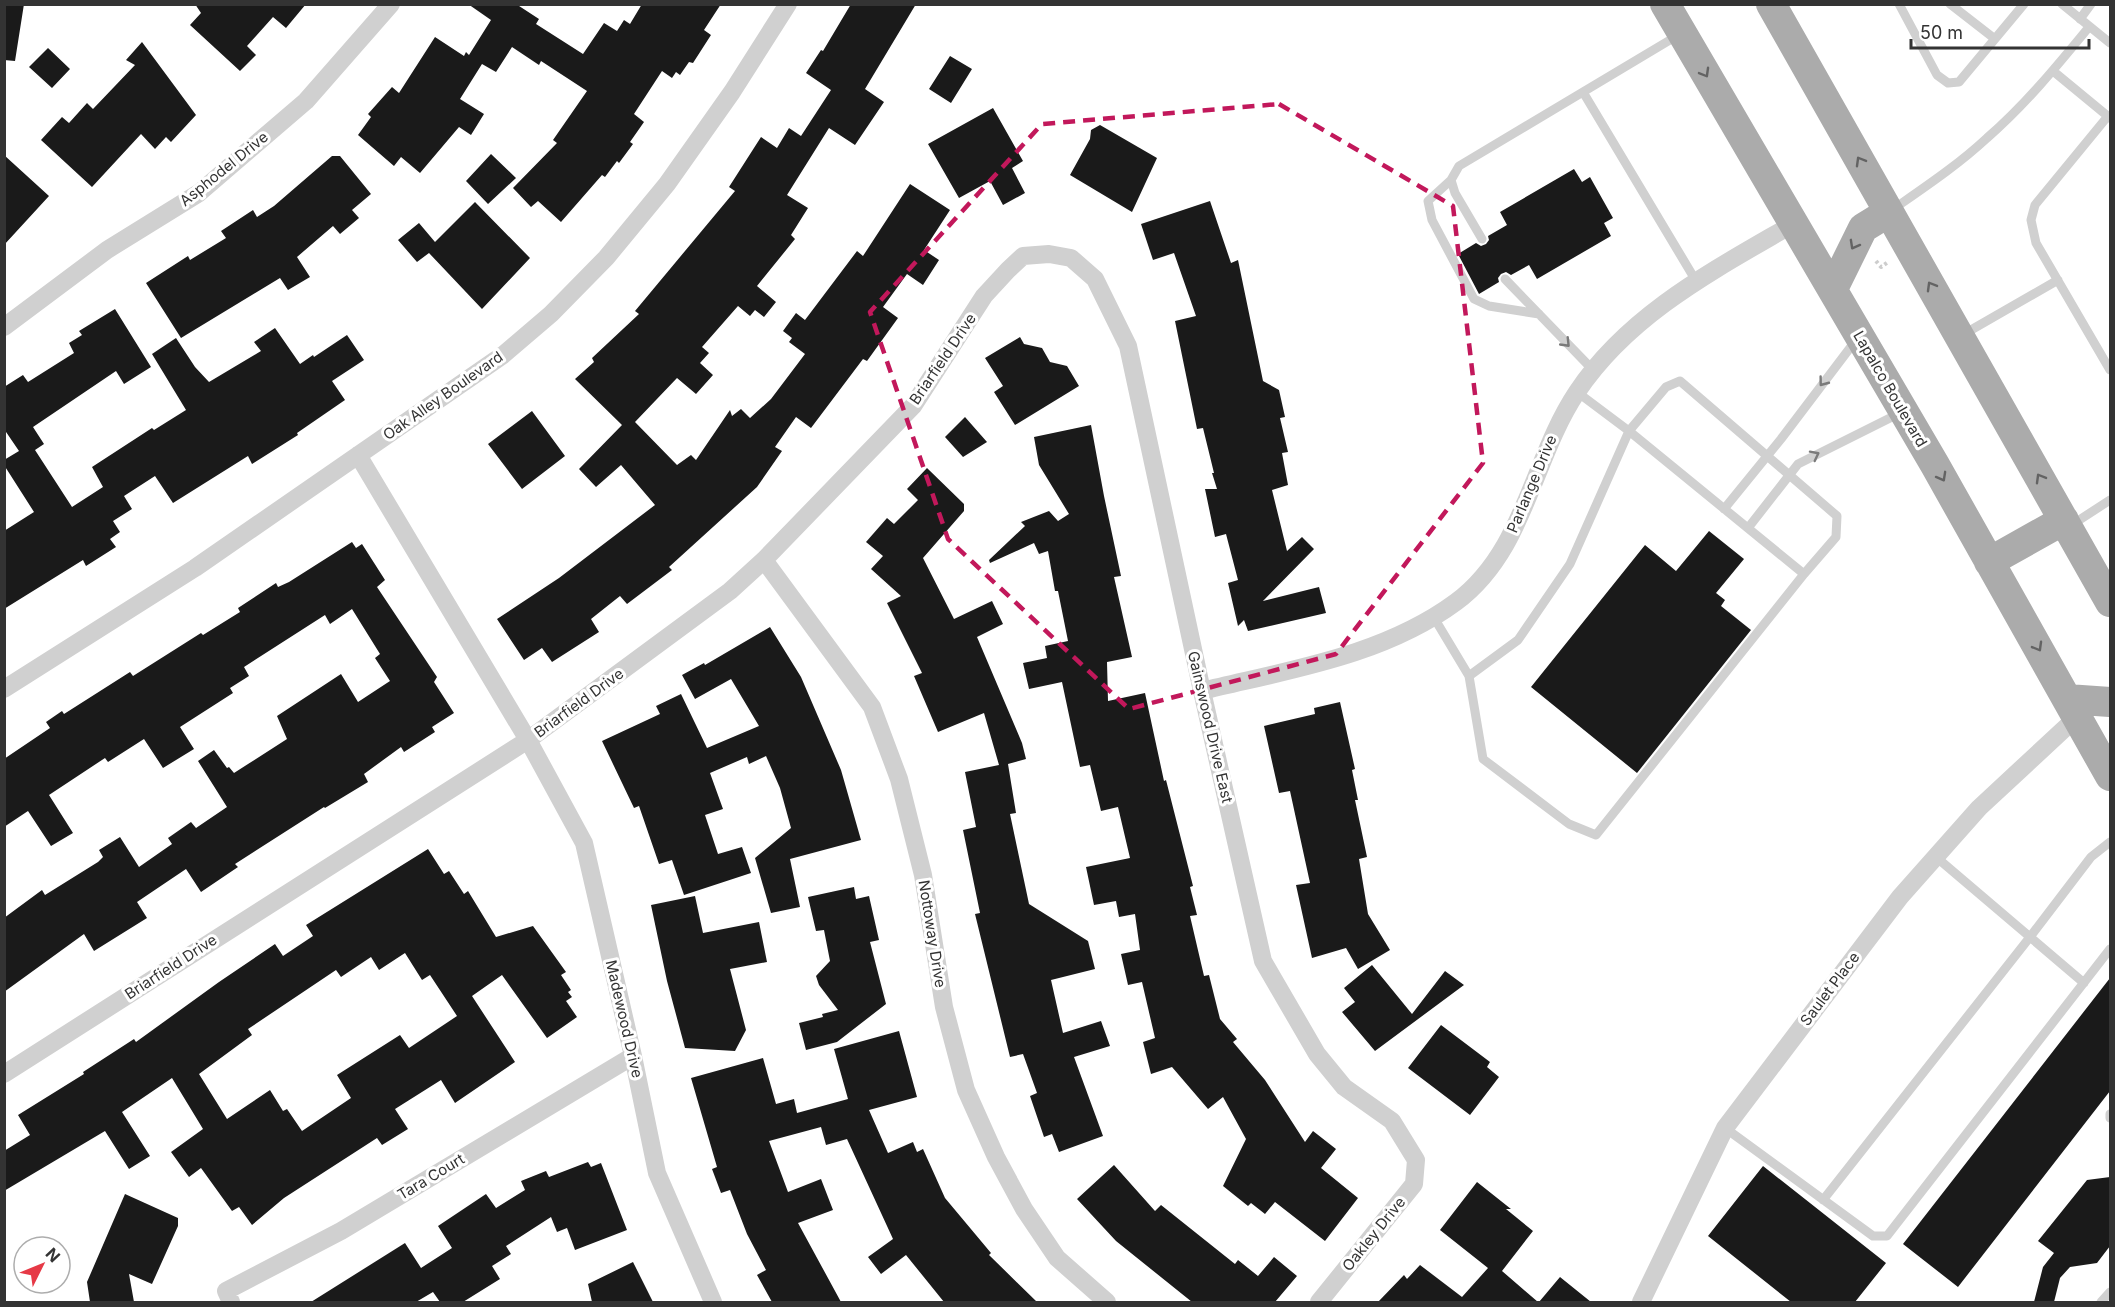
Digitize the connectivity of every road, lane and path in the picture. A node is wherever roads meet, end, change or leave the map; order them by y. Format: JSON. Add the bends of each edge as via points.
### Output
{"nodes":[{"id":1,"x":391,"y":4,"type":"edge"},
{"id":2,"x":788,"y":4,"type":"edge"},
{"id":3,"x":1665,"y":4,"type":"edge"},
{"id":4,"x":1771,"y":4,"type":"edge"},
{"id":5,"x":1899,"y":4,"type":"edge"},
{"id":6,"x":1950,"y":4,"type":"edge"},
{"id":7,"x":2024,"y":4,"type":"edge"},
{"id":8,"x":2062,"y":4,"type":"edge"},
{"id":9,"x":2091,"y":4,"type":"edge"},
{"id":10,"x":2080,"y":19,"type":"junction"},
{"id":11,"x":2089,"y":27,"type":"junction"},
{"id":12,"x":1682,"y":33,"type":"junction"},
{"id":13,"x":1995,"y":39,"type":"junction"},
{"id":14,"x":2110,"y":44,"type":"edge"},
{"id":15,"x":2053,"y":70,"type":"junction"},
{"id":16,"x":1583,"y":92,"type":"junction"},
{"id":17,"x":2109,"y":117,"type":"edge"},
{"id":18,"x":1451,"y":180,"type":"junction"},
{"id":19,"x":1889,"y":212,"type":"junction"},
{"id":20,"x":1793,"y":224,"type":"junction"},
{"id":21,"x":1482,"y":239,"type":"dead end"},
{"id":22,"x":1071,"y":258,"type":"joint"},
{"id":23,"x":1504,"y":279,"type":"dead end"},
{"id":24,"x":2058,"y":280,"type":"junction"},
{"id":25,"x":1696,"y":281,"type":"junction"},
{"id":26,"x":1833,"y":289,"type":"junction"},
{"id":27,"x":1539,"y":314,"type":"junction"},
{"id":28,"x":4,"y":327,"type":"edge"},
{"id":29,"x":1859,"y":336,"type":"junction"},
{"id":30,"x":1960,"y":337,"type":"junction"},
{"id":31,"x":2110,"y":370,"type":"edge"},
{"id":32,"x":1594,"y":371,"type":"junction"},
{"id":33,"x":1577,"y":392,"type":"junction"},
{"id":34,"x":1903,"y":411,"type":"junction"},
{"id":35,"x":1629,"y":432,"type":"junction"},
{"id":36,"x":358,"y":455,"type":"junction"},
{"id":37,"x":1767,"y":455,"type":"junction"},
{"id":38,"x":1790,"y":474,"type":"junction"},
{"id":39,"x":2110,"y":500,"type":"edge"},
{"id":40,"x":1724,"y":509,"type":"junction"},
{"id":41,"x":2066,"y":524,"type":"junction"},
{"id":42,"x":1748,"y":528,"type":"junction"},
{"id":43,"x":764,"y":560,"type":"junction"},
{"id":44,"x":1989,"y":562,"type":"junction"},
{"id":45,"x":1804,"y":574,"type":"junction"},
{"id":46,"x":2110,"y":602,"type":"edge"},
{"id":47,"x":1433,"y":616,"type":"junction"},
{"id":48,"x":1469,"y":676,"type":"junction"},
{"id":49,"x":4,"y":689,"type":"edge"},
{"id":50,"x":1202,"y":691,"type":"junction"},
{"id":51,"x":2110,"y":702,"type":"edge"},
{"id":52,"x":2072,"y":708,"type":"junction"},
{"id":53,"x":528,"y":740,"type":"junction"},
{"id":54,"x":2110,"y":776,"type":"edge"},
{"id":55,"x":2110,"y":842,"type":"edge"},
{"id":56,"x":1936,"y":857,"type":"junction"},
{"id":57,"x":2030,"y":937,"type":"junction"},
{"id":58,"x":2110,"y":949,"type":"edge"},
{"id":59,"x":2084,"y":983,"type":"junction"},
{"id":60,"x":633,"y":1056,"type":"junction"},
{"id":61,"x":4,"y":1074,"type":"edge"},
{"id":62,"x":1725,"y":1128,"type":"junction"},
{"id":63,"x":1416,"y":1160,"type":"joint"},
{"id":64,"x":1823,"y":1200,"type":"junction"},
{"id":65,"x":2110,"y":1292,"type":"edge"},
{"id":66,"x":229,"y":1297,"type":"edge"},
{"id":67,"x":713,"y":1302,"type":"edge"},
{"id":68,"x":1107,"y":1302,"type":"edge"},
{"id":69,"x":1319,"y":1302,"type":"edge"},
{"id":70,"x":1641,"y":1302,"type":"edge"},
{"id":71,"x":2101,"y":1302,"type":"edge"}],
"edges":[{"from":1,"to":28,"type":"street","name":"Asphodel Drive","via":[[306,101],[199,193],[107,250]]},
{"from":2,"to":36,"type":"street","name":"Oak Alley Boulevard","via":[[667,184],[606,258],[551,314],[503,355]]},
{"from":3,"to":12,"type":"main road","name":"Lapalco Boulevard"},
{"from":19,"to":4,"type":"main road","one_way":true},
{"from":5,"to":13,"type":"lane","via":[[1937,75],[1948,83],[1959,81]]},
{"from":6,"to":13,"type":"lane"},
{"from":7,"to":13,"type":"lane"},
{"from":8,"to":10,"type":"lane"},
{"from":9,"to":10,"type":"lane"},
{"from":10,"to":11,"type":"lane"},
{"from":11,"to":14,"type":"lane"},
{"from":11,"to":15,"type":"lane"},
{"from":12,"to":16,"type":"lane"},
{"from":12,"to":20,"type":"main road","name":"Lapalco Boulevard","one_way":true},
{"from":15,"to":17,"type":"lane"},
{"from":15,"to":19,"type":"lane","via":[[1988,138]]},
{"from":16,"to":18,"type":"lane","via":[[1459,166]]},
{"from":16,"to":25,"type":"lane"},
{"from":17,"to":24,"type":"lane","via":[[2035,205],[2031,220],[2036,243]]},
{"from":18,"to":21,"type":"lane"},
{"from":18,"to":27,"type":"lane","via":[[1428,201],[1432,220],[1474,298],[1490,306]]},
{"from":19,"to":26,"type":"main road","one_way":true,"via":[[1863,228]]},
{"from":30,"to":19,"type":"main road","one_way":true},
{"from":20,"to":25,"type":"street","name":"Parlange Drive"},
{"from":20,"to":26,"type":"main road","name":"Lapalco Boulevard"},
{"from":22,"to":43,"type":"street","name":"Briarfield Drive","via":[[1049,254],[1023,256],[1008,270],[984,296],[913,406]]},
{"from":22,"to":50,"type":"street","name":"Gainswood Drive East","via":[[1095,279],[1128,345]]},
{"from":23,"to":27,"type":"lane"},
{"from":24,"to":30,"type":"lane"},
{"from":24,"to":31,"type":"lane"},
{"from":25,"to":32,"type":"street","name":"Parlange Drive","via":[[1654,310]]},
{"from":26,"to":29,"type":"main road","name":"Lapalco Boulevard"},
{"from":27,"to":32,"type":"lane","one_way":true},
{"from":29,"to":34,"type":"main road","name":"Lapalco Boulevard"},
{"from":29,"to":37,"type":"lane","one_way":true},
{"from":41,"to":30,"type":"main road","one_way":true},
{"from":32,"to":33,"type":"street","name":"Parlange Drive"},
{"from":33,"to":35,"type":"lane"},
{"from":33,"to":47,"type":"street","name":"Parlange Drive","via":[[1551,437],[1523,510],[1503,549],[1481,580],[1457,602]]},
{"from":38,"to":34,"type":"lane","one_way":true,"via":[[1798,464]]},
{"from":34,"to":44,"type":"main road","name":"Lapalco Boulevard","one_way":true},
{"from":35,"to":37,"type":"lane","via":[[1666,387],[1680,381]]},
{"from":35,"to":40,"type":"lane"},
{"from":35,"to":48,"type":"lane","via":[[1570,564],[1518,640]]},
{"from":36,"to":49,"type":"street","name":"Oak Alley Boulevard","via":[[195,568]]},
{"from":36,"to":53,"type":"street","name":"Madewood Drive"},
{"from":37,"to":38,"type":"lane"},
{"from":37,"to":40,"type":"lane"},
{"from":38,"to":42,"type":"lane"},
{"from":38,"to":45,"type":"lane","via":[[1837,516],[1836,537]]},
{"from":39,"to":41,"type":"lane"},
{"from":40,"to":42,"type":"lane"},
{"from":41,"to":44,"type":"main road"},
{"from":41,"to":46,"type":"main road"},
{"from":42,"to":45,"type":"lane"},
{"from":43,"to":53,"type":"street","name":"Briarfield Drive","via":[[730,591]]},
{"from":43,"to":68,"type":"street","name":"Nottoway Drive","via":[[872,707],[899,779],[923,875],[944,1007],[966,1090],[996,1157],[1057,1258]]},
{"from":44,"to":52,"type":"main road","name":"Lapalco Boulevard","one_way":true},
{"from":45,"to":48,"type":"lane","via":[[1596,835],[1569,824],[1483,759]]},
{"from":47,"to":48,"type":"lane"},
{"from":47,"to":50,"type":"street","name":"Parlange Drive","via":[[1409,631],[1336,659]]},
{"from":50,"to":63,"type":"street","name":"Gainswood Drive East","via":[[1263,961],[1317,1054],[1344,1087],[1392,1121]]},
{"from":51,"to":52,"type":"main road"},
{"from":52,"to":54,"type":"main road","name":"Lapalco Boulevard"},
{"from":52,"to":56,"type":"street","name":"Saulet Place"},
{"from":53,"to":60,"type":"street","name":"Madewood Drive","via":[[584,843]]},
{"from":53,"to":61,"type":"street","name":"Briarfield Drive"},
{"from":55,"to":57,"type":"lane","via":[[2091,857]]},
{"from":56,"to":57,"type":"lane"},
{"from":56,"to":62,"type":"street","name":"Saulet Place","via":[[1900,897]]},
{"from":57,"to":59,"type":"lane"},
{"from":57,"to":64,"type":"lane"},
{"from":58,"to":59,"type":"lane"},
{"from":59,"to":64,"type":"lane","via":[[1887,1236],[1873,1236]]},
{"from":60,"to":66,"type":"street","name":"Tara Court"},
{"from":60,"to":67,"type":"street","name":"Madewood Drive","via":[[657,1173]]},
{"from":62,"to":64,"type":"lane"},
{"from":62,"to":70,"type":"street","name":"Saulet Place"},
{"from":63,"to":69,"type":"street","name":"Oakley Drive","via":[[1414,1184]]},
{"from":65,"to":71,"type":"lane"}]}
